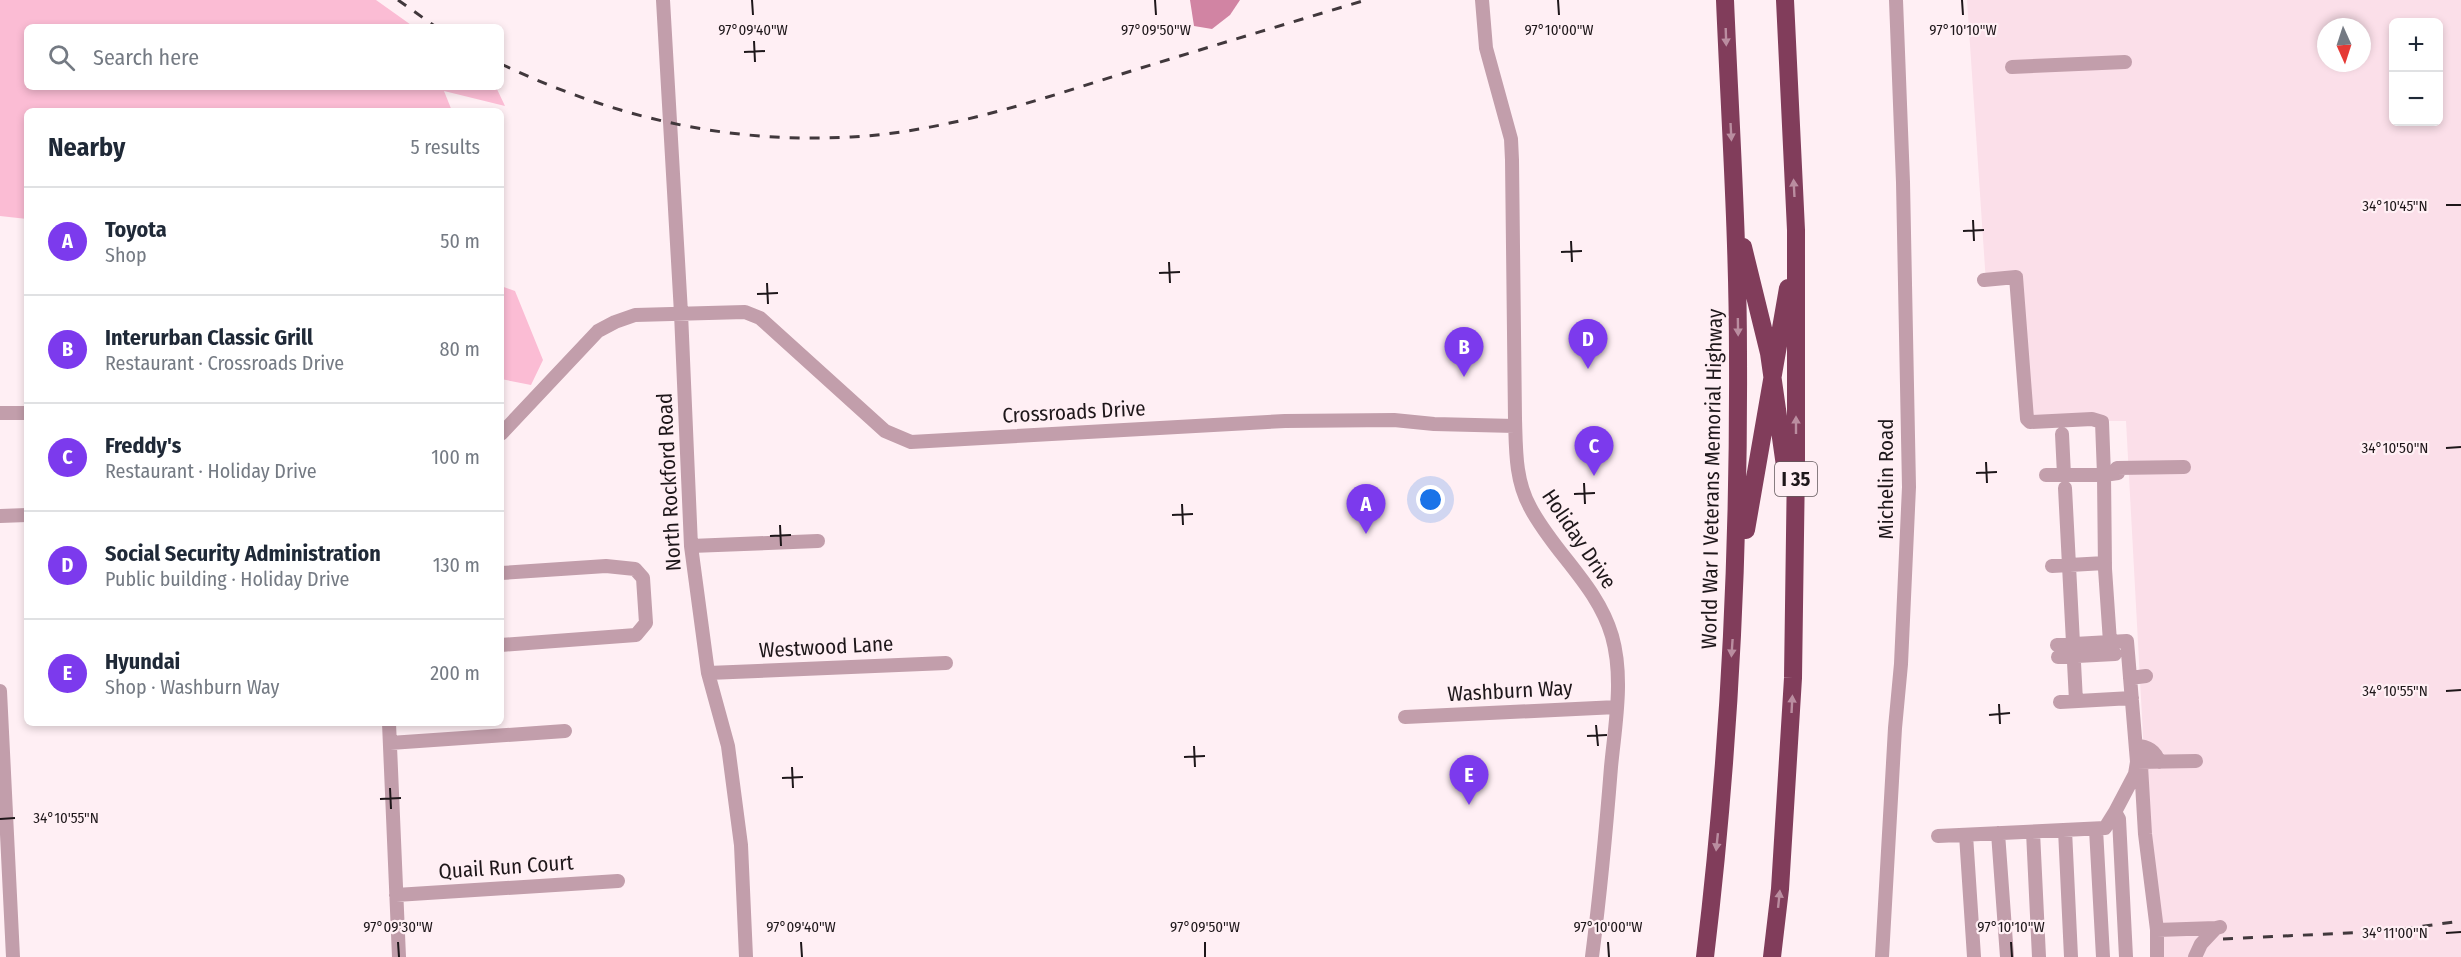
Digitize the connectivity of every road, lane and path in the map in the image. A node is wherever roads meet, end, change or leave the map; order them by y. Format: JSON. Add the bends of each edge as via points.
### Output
{"nodes":[{"id":1,"x":663,"y":0,"type":"edge"},
{"id":2,"x":1482,"y":0,"type":"edge"},
{"id":3,"x":1725,"y":0,"type":"edge"},
{"id":4,"x":1785,"y":0,"type":"edge"},
{"id":5,"x":1896,"y":0,"type":"edge"},
{"id":6,"x":2125,"y":62,"type":"dead end"},
{"id":7,"x":2013,"y":67,"type":"dead end"},
{"id":8,"x":1736,"y":217,"type":"junction"},
{"id":9,"x":1796,"y":230,"type":"junction"},
{"id":10,"x":1984,"y":280,"type":"dead end"},
{"id":11,"x":681,"y":313,"type":"junction"},
{"id":12,"x":1772,"y":377,"type":"junction"},
{"id":13,"x":0,"y":413,"type":"edge"},
{"id":14,"x":24,"y":413,"type":"edge"},
{"id":15,"x":1515,"y":426,"type":"junction"},
{"id":16,"x":504,"y":431,"type":"edge"},
{"id":17,"x":2062,"y":434,"type":"dead end"},
{"id":18,"x":2184,"y":466,"type":"dead end"},
{"id":19,"x":2104,"y":475,"type":"junction"},
{"id":20,"x":2046,"y":476,"type":"dead end"},
{"id":21,"x":2064,"y":482,"type":"junction"},
{"id":22,"x":24,"y":515,"type":"edge"},
{"id":23,"x":0,"y":516,"type":"edge"},
{"id":24,"x":818,"y":541,"type":"dead end"},
{"id":25,"x":691,"y":546,"type":"junction"},
{"id":26,"x":2105,"y":563,"type":"junction"},
{"id":27,"x":2068,"y":565,"type":"junction"},
{"id":28,"x":2052,"y":566,"type":"dead end"},
{"id":29,"x":504,"y":573,"type":"edge"},
{"id":30,"x":1794,"y":591,"type":"junction"},
{"id":31,"x":1734,"y":619,"type":"junction"},
{"id":32,"x":504,"y":645,"type":"edge"},
{"id":33,"x":2112,"y":648,"type":"junction"},
{"id":34,"x":2073,"y":650,"type":"junction"},
{"id":35,"x":2057,"y":651,"type":"dead end"},
{"id":36,"x":946,"y":663,"type":"dead end"},
{"id":37,"x":708,"y":673,"type":"junction"},
{"id":38,"x":2139,"y":677,"type":"junction"},
{"id":39,"x":0,"y":691,"type":"edge"},
{"id":40,"x":2132,"y":698,"type":"junction"},
{"id":41,"x":2076,"y":701,"type":"junction"},
{"id":42,"x":2060,"y":702,"type":"dead end"},
{"id":43,"x":1617,"y":706,"type":"junction"},
{"id":44,"x":1405,"y":717,"type":"dead end"},
{"id":45,"x":389,"y":726,"type":"edge"},
{"id":46,"x":483,"y":730,"type":"edge"},
{"id":47,"x":565,"y":731,"type":"dead end"},
{"id":48,"x":390,"y":742,"type":"junction"},
{"id":49,"x":2138,"y":746,"type":"junction"},
{"id":50,"x":2168,"y":748,"type":"dead end"},
{"id":51,"x":2149,"y":759,"type":"junction"},
{"id":52,"x":2196,"y":761,"type":"dead end"},
{"id":53,"x":2,"y":796,"type":"edge"},
{"id":54,"x":2115,"y":812,"type":"junction"},
{"id":55,"x":2096,"y":828,"type":"junction"},
{"id":56,"x":2065,"y":830,"type":"junction"},
{"id":57,"x":2033,"y":832,"type":"junction"},
{"id":58,"x":1998,"y":833,"type":"junction"},
{"id":59,"x":1966,"y":835,"type":"junction"},
{"id":60,"x":1938,"y":836,"type":"dead end"},
{"id":61,"x":618,"y":881,"type":"dead end"},
{"id":62,"x":396,"y":894,"type":"junction"},
{"id":63,"x":2157,"y":930,"type":"junction"},
{"id":64,"x":6,"y":931,"type":"edge"},
{"id":65,"x":13,"y":957,"type":"edge"},
{"id":66,"x":399,"y":957,"type":"edge"},
{"id":67,"x":746,"y":957,"type":"edge"},
{"id":68,"x":1592,"y":957,"type":"edge"},
{"id":69,"x":1705,"y":957,"type":"edge"},
{"id":70,"x":1772,"y":957,"type":"edge"},
{"id":71,"x":1882,"y":957,"type":"edge"},
{"id":72,"x":1974,"y":957,"type":"edge"},
{"id":73,"x":2007,"y":957,"type":"edge"},
{"id":74,"x":2039,"y":957,"type":"edge"},
{"id":75,"x":2071,"y":957,"type":"edge"},
{"id":76,"x":2103,"y":957,"type":"edge"},
{"id":77,"x":2126,"y":957,"type":"edge"},
{"id":78,"x":2157,"y":957,"type":"edge"},
{"id":79,"x":2195,"y":957,"type":"edge"}],
"edges":[{"from":1,"to":11,"type":"street","name":"North Rockford Road"},
{"from":2,"to":15,"type":"street","name":"Holiday Drive","via":[[1486,48],[1512,160]]},
{"from":3,"to":8,"type":"highway","name":"World War I Veterans Memorial Highway","one_way":true},
{"from":9,"to":4,"type":"highway","number":"I 35","one_way":true},
{"from":5,"to":71,"type":"street","name":"Michelin Road","via":[[1909,487]]},
{"from":6,"to":7,"type":"street"},
{"from":8,"to":12,"type":"highway"},
{"from":8,"to":31,"type":"highway","name":"World War I Veterans Memorial Highway","one_way":true},
{"from":9,"to":12,"type":"highway"},
{"from":30,"to":9,"type":"highway","number":"I 35","one_way":true},
{"from":10,"to":19,"type":"street","via":[[2016,277],[2027,419],[2102,422]]},
{"from":11,"to":15,"type":"street","name":"Crossroads Drive","via":[[745,312],[760,318],[885,431],[911,442],[1295,421],[1394,420]]},
{"from":11,"to":16,"type":"street","name":"Crossroads Drive","via":[[635,315],[598,331]]},
{"from":11,"to":25,"type":"street","name":"North Rockford Road"},
{"from":12,"to":30,"type":"highway","via":[[1788,491]]},
{"from":12,"to":31,"type":"highway"},
{"from":13,"to":14,"type":"street"},
{"from":15,"to":43,"type":"street","name":"Holiday Drive","via":[[1516,461],[1529,507],[1585,582],[1608,624],[1615,648]]},
{"from":17,"to":21,"type":"street"},
{"from":18,"to":19,"type":"street","via":[[2117,468],[2118,473]]},
{"from":19,"to":21,"type":"street"},
{"from":19,"to":26,"type":"street"},
{"from":20,"to":21,"type":"street"},
{"from":21,"to":27,"type":"street"},
{"from":22,"to":23,"type":"street"},
{"from":24,"to":25,"type":"street"},
{"from":25,"to":37,"type":"street","name":"North Rockford Road"},
{"from":26,"to":27,"type":"street"},
{"from":26,"to":33,"type":"street"},
{"from":27,"to":28,"type":"street"},
{"from":27,"to":34,"type":"street"},
{"from":29,"to":32,"type":"street","via":[[606,566],[635,569],[643,578],[646,623],[636,635]]},
{"from":70,"to":30,"type":"highway","number":"I 35","one_way":true,"via":[[1780,889]]},
{"from":31,"to":69,"type":"highway","name":"World War I Veterans Memorial Highway","one_way":true,"via":[[1720,819]]},
{"from":33,"to":34,"type":"street"},
{"from":33,"to":38,"type":"street","via":[[2127,641]]},
{"from":34,"to":35,"type":"street"},
{"from":34,"to":41,"type":"street"},
{"from":36,"to":37,"type":"street","name":"Westwood Lane"},
{"from":37,"to":67,"type":"street","name":"North Rockford Road","via":[[728,746],[741,845]]},
{"from":38,"to":40,"type":"street"},
{"from":38,"to":49,"type":"street","via":[[2134,684]]},
{"from":39,"to":53,"type":"street"},
{"from":40,"to":41,"type":"street"},
{"from":40,"to":49,"type":"street"},
{"from":41,"to":42,"type":"street"},
{"from":43,"to":44,"type":"street","name":"Washburn Way"},
{"from":43,"to":68,"type":"street","name":"Holiday Drive"},
{"from":45,"to":48,"type":"street"},
{"from":46,"to":47,"type":"street"},
{"from":46,"to":48,"type":"street"},
{"from":48,"to":62,"type":"street"},
{"from":49,"to":51,"type":"street","via":[[2140,754]]},
{"from":50,"to":51,"type":"street"},
{"from":51,"to":52,"type":"street"},
{"from":51,"to":54,"type":"street"},
{"from":51,"to":63,"type":"street","via":[[2141,766]]},
{"from":53,"to":64,"type":"street"},
{"from":54,"to":55,"type":"street","via":[[2105,828]]},
{"from":54,"to":77,"type":"street","via":[[2119,819]]},
{"from":55,"to":56,"type":"street"},
{"from":55,"to":76,"type":"street"},
{"from":56,"to":57,"type":"street"},
{"from":56,"to":75,"type":"street"},
{"from":57,"to":58,"type":"street"},
{"from":57,"to":74,"type":"street"},
{"from":58,"to":59,"type":"street"},
{"from":58,"to":73,"type":"street"},
{"from":59,"to":60,"type":"street"},
{"from":59,"to":72,"type":"street"},
{"from":61,"to":62,"type":"street","name":"Quail Run Court"},
{"from":62,"to":66,"type":"street"},
{"from":63,"to":78,"type":"street"},
{"from":63,"to":79,"type":"street","via":[[2219,927],[2201,944]]},
{"from":64,"to":65,"type":"street"}]}
